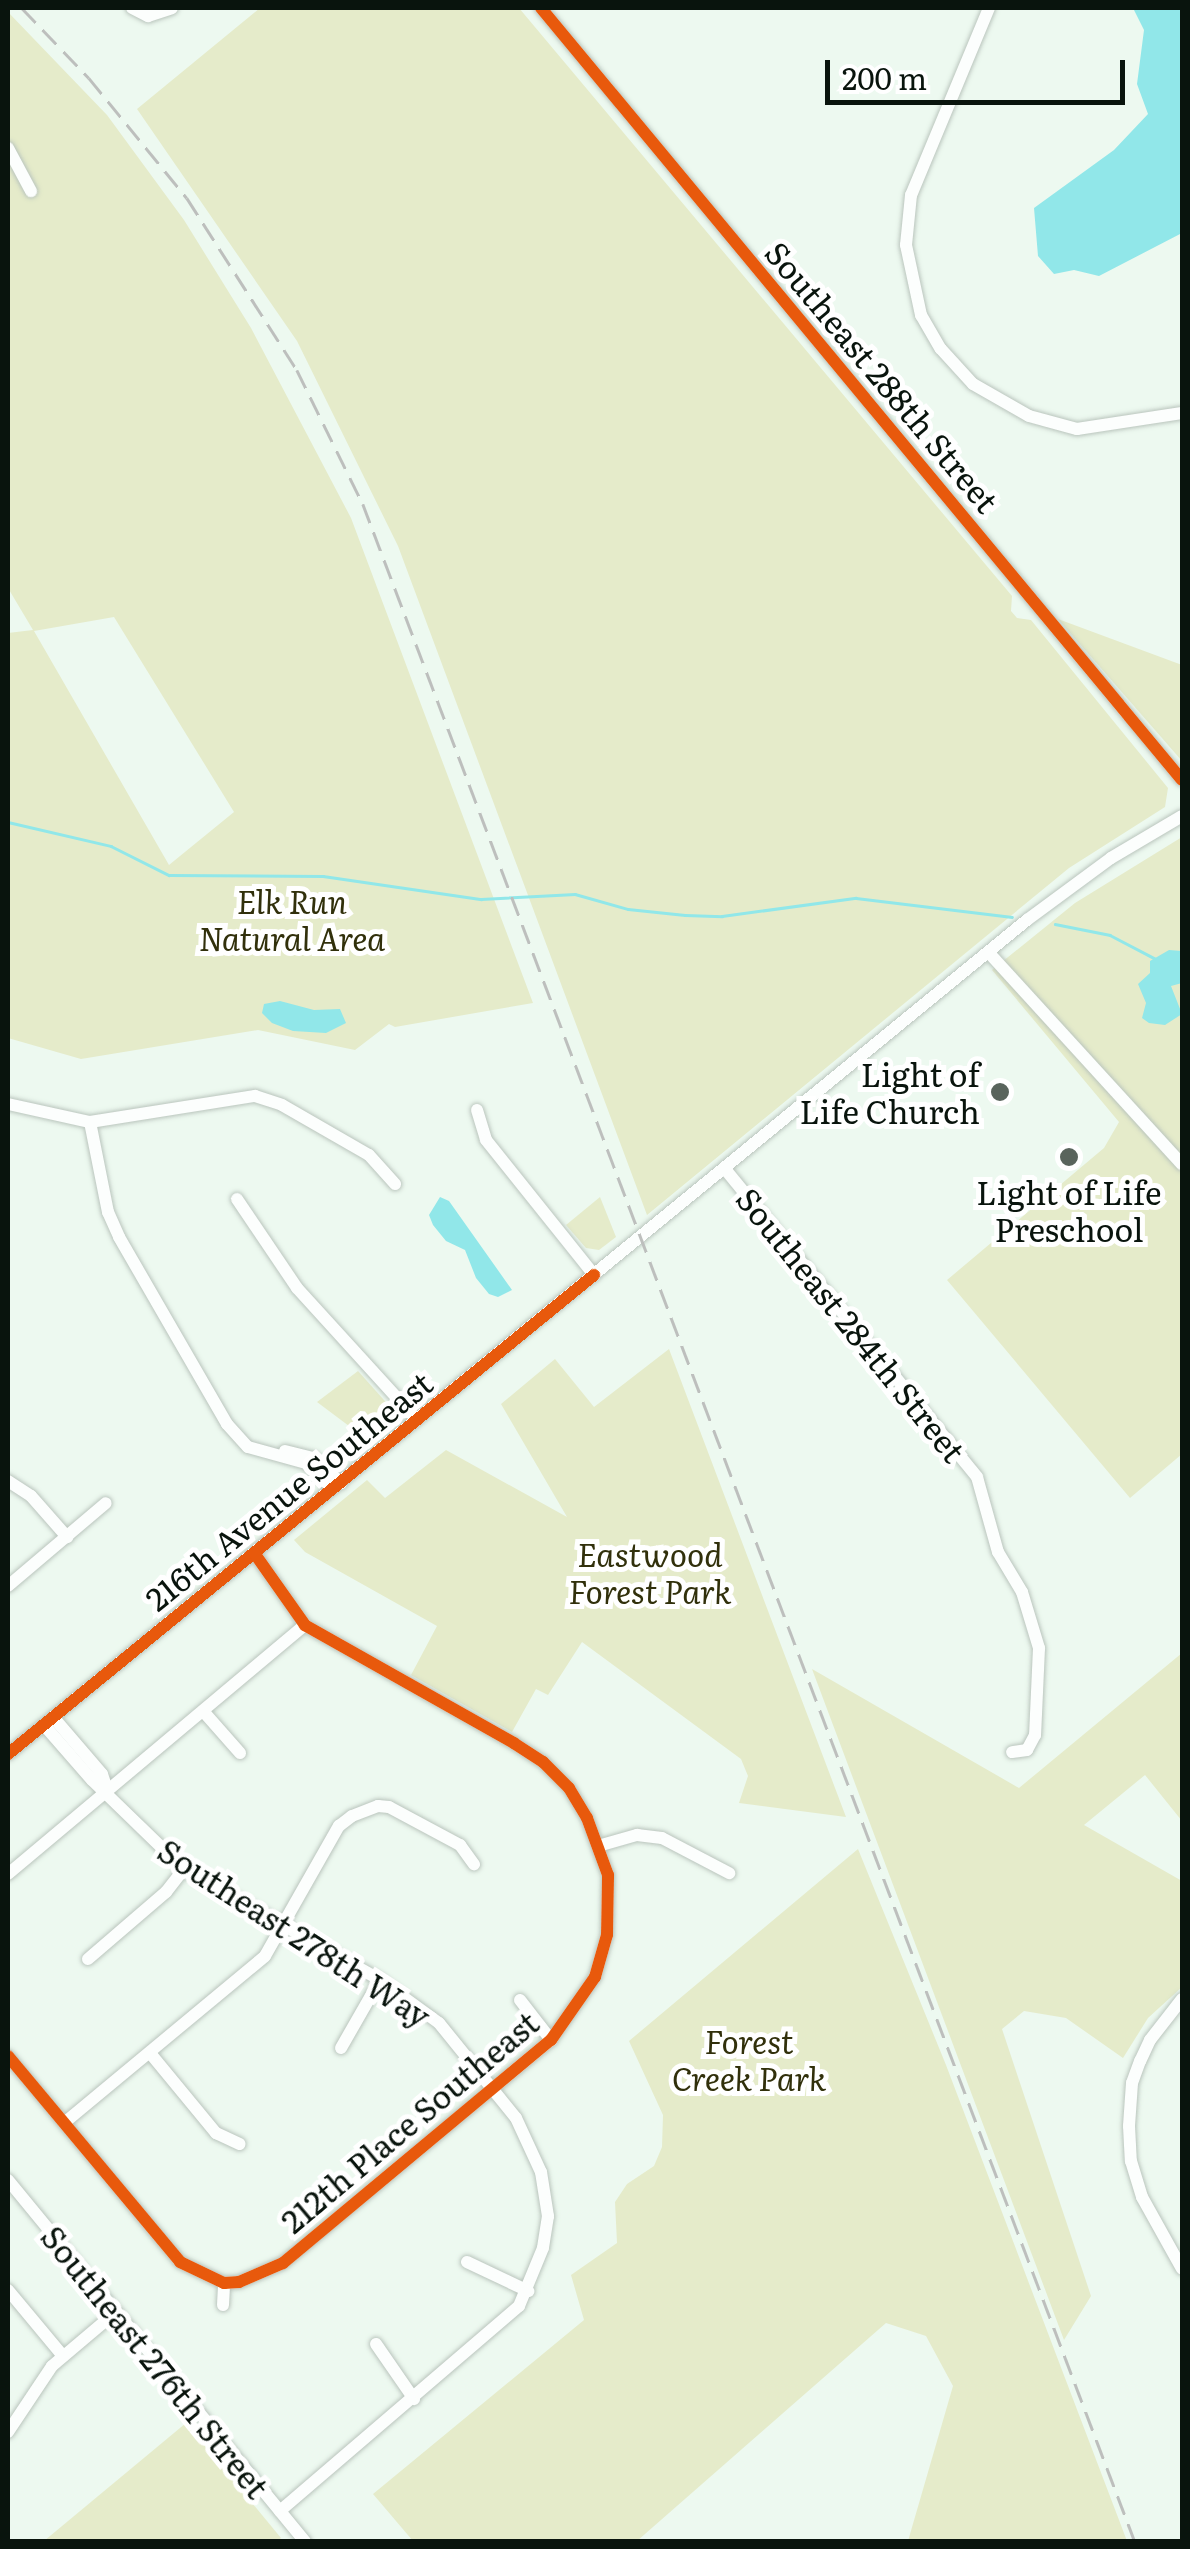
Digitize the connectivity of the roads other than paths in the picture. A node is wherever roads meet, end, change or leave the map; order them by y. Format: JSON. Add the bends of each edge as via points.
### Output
{"nodes":[{"id":1,"x":132,"y":8,"type":"edge"},
{"id":2,"x":172,"y":8,"type":"edge"},
{"id":3,"x":542,"y":8,"type":"edge"},
{"id":4,"x":989,"y":8,"type":"edge"},
{"id":5,"x":8,"y":148,"type":"edge"},
{"id":6,"x":31,"y":191,"type":"dead end"},
{"id":7,"x":1182,"y":413,"type":"edge"},
{"id":8,"x":1182,"y":780,"type":"edge"},
{"id":9,"x":1182,"y":816,"type":"edge"},
{"id":10,"x":989,"y":954,"type":"junction"},
{"id":11,"x":8,"y":1104,"type":"edge"},
{"id":12,"x":478,"y":1110,"type":"dead end"},
{"id":13,"x":90,"y":1122,"type":"junction"},
{"id":14,"x":1182,"y":1164,"type":"edge"},
{"id":15,"x":725,"y":1169,"type":"junction"},
{"id":16,"x":395,"y":1184,"type":"dead end"},
{"id":17,"x":237,"y":1200,"type":"dead end"},
{"id":18,"x":594,"y":1275,"type":"junction"},
{"id":19,"x":417,"y":1420,"type":"junction"},
{"id":20,"x":8,"y":1481,"type":"edge"},
{"id":21,"x":337,"y":1486,"type":"junction"},
{"id":22,"x":106,"y":1504,"type":"dead end"},
{"id":23,"x":67,"y":1537,"type":"junction"},
{"id":24,"x":255,"y":1554,"type":"junction"},
{"id":25,"x":8,"y":1586,"type":"edge"},
{"id":26,"x":305,"y":1625,"type":"junction"},
{"id":27,"x":203,"y":1711,"type":"junction"},
{"id":28,"x":49,"y":1721,"type":"junction"},
{"id":29,"x":13,"y":1751,"type":"edge"},
{"id":30,"x":1012,"y":1752,"type":"dead end"},
{"id":31,"x":240,"y":1753,"type":"dead end"},
{"id":32,"x":8,"y":1762,"type":"edge"},
{"id":33,"x":108,"y":1791,"type":"junction"},
{"id":34,"x":598,"y":1846,"type":"junction"},
{"id":35,"x":474,"y":1864,"type":"dead end"},
{"id":36,"x":184,"y":1869,"type":"junction"},
{"id":37,"x":730,"y":1873,"type":"dead end"},
{"id":38,"x":8,"y":1874,"type":"edge"},
{"id":39,"x":284,"y":1926,"type":"junction"},
{"id":40,"x":88,"y":1960,"type":"dead end"},
{"id":41,"x":380,"y":1980,"type":"junction"},
{"id":42,"x":1182,"y":1998,"type":"edge"},
{"id":43,"x":520,"y":2000,"type":"dead end"},
{"id":44,"x":551,"y":2040,"type":"junction"},
{"id":45,"x":341,"y":2048,"type":"dead end"},
{"id":46,"x":150,"y":2054,"type":"junction"},
{"id":47,"x":8,"y":2056,"type":"edge"},
{"id":48,"x":493,"y":2088,"type":"junction"},
{"id":49,"x":64,"y":2122,"type":"junction"},
{"id":50,"x":240,"y":2144,"type":"dead end"},
{"id":51,"x":8,"y":2180,"type":"edge"},
{"id":52,"x":467,"y":2262,"type":"dead end"},
{"id":53,"x":1182,"y":2269,"type":"edge"},
{"id":54,"x":224,"y":2283,"type":"junction"},
{"id":55,"x":8,"y":2290,"type":"edge"},
{"id":56,"x":528,"y":2292,"type":"junction"},
{"id":57,"x":223,"y":2304,"type":"dead end"},
{"id":58,"x":116,"y":2312,"type":"junction"},
{"id":59,"x":376,"y":2344,"type":"dead end"},
{"id":60,"x":64,"y":2356,"type":"junction"},
{"id":61,"x":414,"y":2399,"type":"junction"},
{"id":62,"x":8,"y":2432,"type":"edge"},
{"id":63,"x":280,"y":2511,"type":"junction"},
{"id":64,"x":305,"y":2542,"type":"edge"}],
"edges":[{"from":1,"to":2,"type":"street","via":[[148,16]]},
{"from":3,"to":8,"type":"street","name":"Southeast 288th Street"},
{"from":4,"to":7,"type":"street","via":[[911,194],[908,268],[920,315],[973,384],[1029,416],[1077,428]]},
{"from":5,"to":6,"type":"street"},
{"from":9,"to":10,"type":"street","name":"216th Avenue Southeast","via":[[1070,887]]},
{"from":10,"to":14,"type":"street"},
{"from":10,"to":15,"type":"street","name":"216th Avenue Southeast"},
{"from":11,"to":13,"type":"street"},
{"from":12,"to":18,"type":"street","via":[[486,1140]]},
{"from":13,"to":16,"type":"street","via":[[254,1096],[369,1156]]},
{"from":13,"to":21,"type":"street","via":[[119,1237],[237,1440],[306,1463]]},
{"from":15,"to":18,"type":"street","name":"216th Avenue Southeast"},
{"from":15,"to":30,"type":"street","name":"Southeast 284th Street","via":[[977,1477],[998,1552],[1022,1592],[1039,1648],[1034,1735],[1028,1750]]},
{"from":17,"to":19,"type":"street","via":[[297,1288]]},
{"from":18,"to":19,"type":"street","name":"216th Avenue Southeast"},
{"from":19,"to":21,"type":"street","name":"216th Avenue Southeast"},
{"from":20,"to":23,"type":"street"},
{"from":21,"to":24,"type":"street","name":"216th Avenue Southeast"},
{"from":22,"to":23,"type":"street"},
{"from":23,"to":25,"type":"street"},
{"from":24,"to":26,"type":"street"},
{"from":24,"to":28,"type":"street","name":"216th Avenue Southeast"},
{"from":26,"to":27,"type":"street"},
{"from":26,"to":34,"type":"street","name":"212th Place Southeast","via":[[543,1762],[569,1788]]},
{"from":27,"to":31,"type":"street"},
{"from":27,"to":33,"type":"street"},
{"from":28,"to":29,"type":"street","name":"216th Avenue Southeast"},
{"from":28,"to":33,"type":"street","name":"Southeast 278th Way","via":[[92,1780]]},
{"from":29,"to":32,"type":"street","name":"216th Avenue Southeast"},
{"from":33,"to":36,"type":"street","name":"Southeast 278th Way"},
{"from":33,"to":38,"type":"street"},
{"from":34,"to":37,"type":"street","via":[[638,1835],[662,1838]]},
{"from":34,"to":44,"type":"street","name":"212th Place Southeast","via":[[608,1875],[607,1936],[584,1998]]},
{"from":35,"to":39,"type":"street","via":[[460,1845],[389,1808],[365,1810],[338,1826]]},
{"from":36,"to":39,"type":"street","name":"Southeast 278th Way"},
{"from":36,"to":40,"type":"street"},
{"from":39,"to":41,"type":"street","name":"Southeast 278th Way"},
{"from":39,"to":46,"type":"street","via":[[252,1968]]},
{"from":41,"to":45,"type":"street"},
{"from":41,"to":48,"type":"street","name":"Southeast 278th Way","via":[[439,2023]]},
{"from":42,"to":53,"type":"street","via":[[1150,2040],[1132,2083],[1130,2147],[1142,2198]]},
{"from":43,"to":44,"type":"street"},
{"from":44,"to":48,"type":"street","name":"212th Place Southeast"},
{"from":46,"to":49,"type":"street"},
{"from":46,"to":50,"type":"street","via":[[216,2132]]},
{"from":47,"to":49,"type":"street"},
{"from":48,"to":54,"type":"street","name":"212th Place Southeast","via":[[283,2263],[249,2281]]},
{"from":48,"to":56,"type":"street","name":"Southeast 278th Way","via":[[527,2135],[546,2193],[543,2248]]},
{"from":49,"to":54,"type":"street","via":[[180,2262]]},
{"from":51,"to":58,"type":"street","name":"Southeast 276th Street"},
{"from":52,"to":56,"type":"street"},
{"from":54,"to":57,"type":"street"},
{"from":55,"to":60,"type":"street"},
{"from":56,"to":61,"type":"street","via":[[501,2326]]},
{"from":58,"to":60,"type":"street"},
{"from":58,"to":63,"type":"street","name":"Southeast 276th Street"},
{"from":59,"to":61,"type":"street"},
{"from":60,"to":62,"type":"street"},
{"from":61,"to":63,"type":"street"},
{"from":63,"to":64,"type":"street","name":"Southeast 276th Street"}]}
